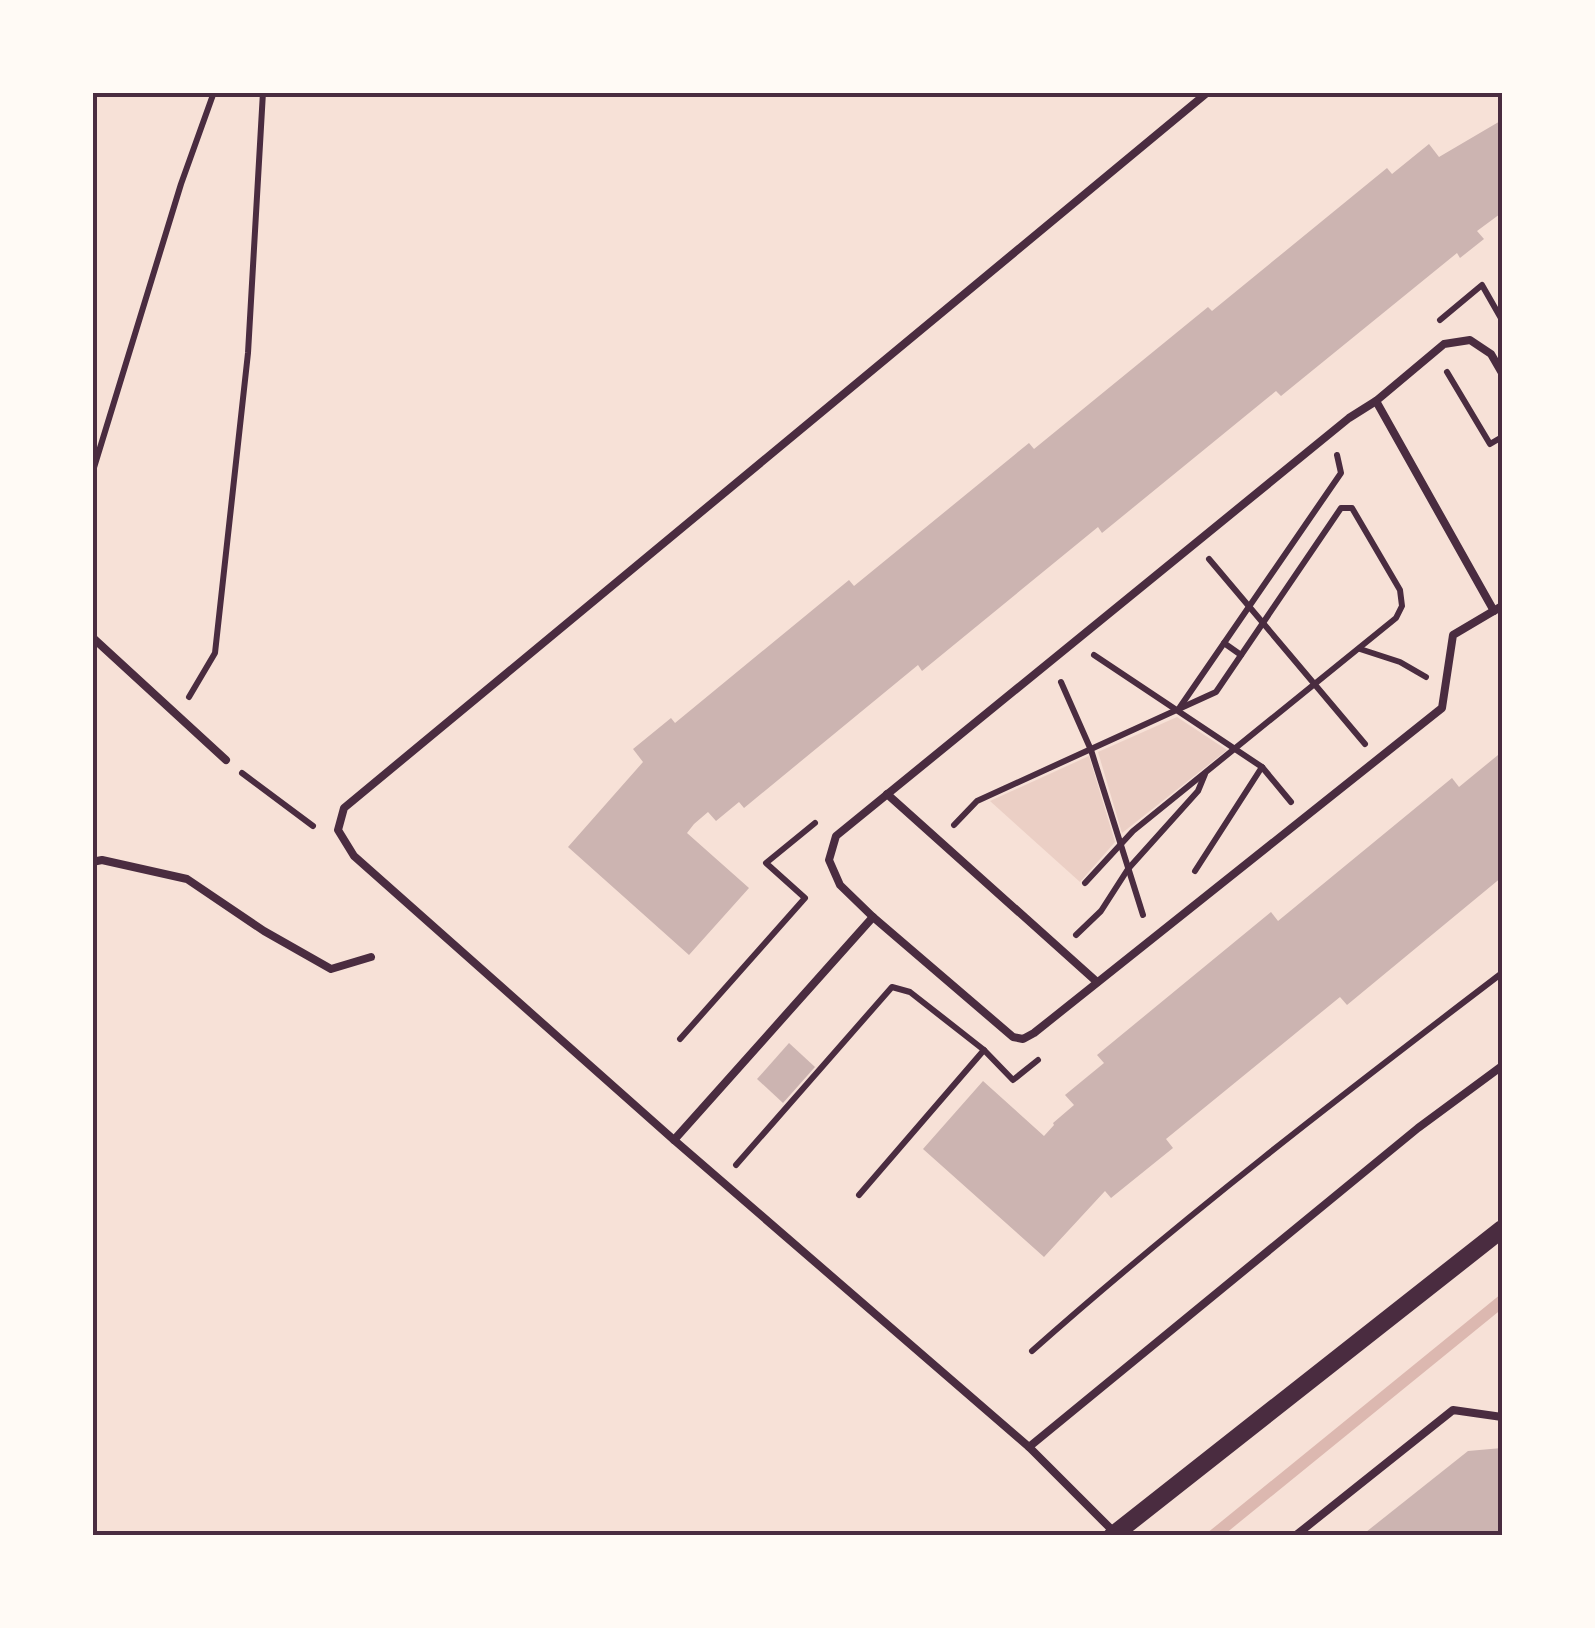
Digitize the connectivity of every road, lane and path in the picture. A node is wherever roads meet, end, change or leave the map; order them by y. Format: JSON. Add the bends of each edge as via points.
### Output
{"nodes":[{"id":1,"x":214,"y":92,"type":"edge"},
{"id":2,"x":263,"y":92,"type":"edge"},
{"id":3,"x":1208,"y":92,"type":"edge"},
{"id":4,"x":1435,"y":352,"type":"junction"},
{"id":5,"x":1502,"y":374,"type":"edge"},
{"id":6,"x":1376,"y":401,"type":"junction"},
{"id":7,"x":1326,"y":437,"type":"junction"},
{"id":8,"x":1502,"y":437,"type":"edge"},
{"id":9,"x":92,"y":474,"type":"edge"},
{"id":10,"x":1196,"y":543,"type":"junction"},
{"id":11,"x":1250,"y":607,"type":"junction"},
{"id":12,"x":1498,"y":609,"type":"edge"},
{"id":13,"x":1263,"y":622,"type":"junction"},
{"id":14,"x":92,"y":637,"type":"edge"},
{"id":15,"x":1074,"y":641,"type":"junction"},
{"id":16,"x":1224,"y":643,"type":"junction"},
{"id":17,"x":1358,"y":649,"type":"junction"},
{"id":18,"x":1241,"y":655,"type":"junction"},
{"id":19,"x":1052,"y":660,"type":"junction"},
{"id":20,"x":1315,"y":684,"type":"junction"},
{"id":21,"x":1445,"y":686,"type":"junction"},
{"id":22,"x":1178,"y":711,"type":"junction"},
{"id":23,"x":179,"y":716,"type":"junction"},
{"id":24,"x":1235,"y":749,"type":"junction"},
{"id":25,"x":1091,"y":750,"type":"junction"},
{"id":26,"x":1378,"y":759,"type":"junction"},
{"id":27,"x":226,"y":760,"type":"joint"},
{"id":28,"x":1262,"y":767,"type":"junction"},
{"id":29,"x":1205,"y":774,"type":"junction"},
{"id":30,"x":887,"y":794,"type":"junction"},
{"id":31,"x":1304,"y":818,"type":"junction"},
{"id":32,"x":313,"y":826,"type":"dead end"},
{"id":33,"x":939,"y":840,"type":"junction"},
{"id":34,"x":1120,"y":844,"type":"junction"},
{"id":35,"x":92,"y":862,"type":"edge"},
{"id":36,"x":1128,"y":869,"type":"junction"},
{"id":37,"x":1191,"y":877,"type":"dead end"},
{"id":38,"x":1085,"y":883,"type":"dead end"},
{"id":39,"x":873,"y":917,"type":"junction"},
{"id":40,"x":1151,"y":940,"type":"junction"},
{"id":41,"x":1060,"y":950,"type":"junction"},
{"id":42,"x":371,"y":956,"type":"dead end"},
{"id":43,"x":1502,"y":973,"type":"edge"},
{"id":44,"x":1098,"y":982,"type":"junction"},
{"id":45,"x":984,"y":1050,"type":"dead end"},
{"id":46,"x":1502,"y":1066,"type":"edge"},
{"id":47,"x":674,"y":1140,"type":"junction"},
{"id":48,"x":859,"y":1195,"type":"dead end"},
{"id":49,"x":1502,"y":1230,"type":"edge"},
{"id":50,"x":1032,"y":1351,"type":"dead end"},
{"id":51,"x":1502,"y":1418,"type":"edge"},
{"id":52,"x":1029,"y":1447,"type":"junction"},
{"id":53,"x":1114,"y":1534,"type":"edge"},
{"id":54,"x":1296,"y":1536,"type":"edge"}],
"edges":[{"from":1,"to":9,"type":"path"},
{"from":2,"to":23,"type":"path","via":[[248,353],[214,653]]},
{"from":3,"to":47,"type":"lane","via":[[344,808],[338,830],[354,856]]},
{"from":4,"to":5,"type":"lane","via":[[1470,340],[1491,354]]},
{"from":4,"to":6,"type":"lane"},
{"from":4,"to":8,"type":"path","via":[[1490,444]]},
{"from":6,"to":7,"type":"lane"},
{"from":6,"to":12,"type":"lane"},
{"from":7,"to":10,"type":"lane"},
{"from":7,"to":11,"type":"path","via":[[1341,474]]},
{"from":10,"to":11,"type":"path"},
{"from":10,"to":15,"type":"lane"},
{"from":11,"to":13,"type":"path"},
{"from":11,"to":16,"type":"path"},
{"from":12,"to":21,"type":"lane","via":[[1454,635]]},
{"from":13,"to":17,"type":"path","via":[[1340,508],[1352,508],[1400,590],[1402,606]]},
{"from":13,"to":18,"type":"path"},
{"from":13,"to":20,"type":"path"},
{"from":14,"to":23,"type":"lane"},
{"from":15,"to":19,"type":"lane"},
{"from":15,"to":22,"type":"path"},
{"from":16,"to":18,"type":"path"},
{"from":16,"to":22,"type":"path"},
{"from":17,"to":20,"type":"path"},
{"from":17,"to":21,"type":"path"},
{"from":18,"to":22,"type":"path","via":[[1216,692]]},
{"from":19,"to":25,"type":"path"},
{"from":19,"to":30,"type":"lane"},
{"from":20,"to":24,"type":"path"},
{"from":20,"to":26,"type":"path"},
{"from":21,"to":26,"type":"lane","via":[[1442,708]]},
{"from":22,"to":24,"type":"path"},
{"from":22,"to":25,"type":"path"},
{"from":23,"to":27,"type":"lane"},
{"from":24,"to":28,"type":"path"},
{"from":24,"to":29,"type":"path"},
{"from":25,"to":33,"type":"path","via":[[976,802]]},
{"from":25,"to":34,"type":"path"},
{"from":26,"to":31,"type":"lane"},
{"from":27,"to":32,"type":"path"},
{"from":28,"to":31,"type":"path"},
{"from":28,"to":37,"type":"path"},
{"from":29,"to":34,"type":"path"},
{"from":29,"to":36,"type":"path"},
{"from":30,"to":33,"type":"lane"},
{"from":30,"to":39,"type":"lane","via":[[836,836],[829,860],[840,885]]},
{"from":31,"to":40,"type":"lane"},
{"from":33,"to":41,"type":"lane"},
{"from":34,"to":36,"type":"path"},
{"from":34,"to":38,"type":"path"},
{"from":35,"to":42,"type":"lane","via":[[187,879],[331,969]]},
{"from":36,"to":40,"type":"path"},
{"from":36,"to":41,"type":"path","via":[[1101,911]]},
{"from":39,"to":44,"type":"lane","via":[[1012,1037],[1034,1033]]},
{"from":39,"to":47,"type":"lane"},
{"from":40,"to":44,"type":"lane"},
{"from":41,"to":44,"type":"lane"},
{"from":43,"to":50,"type":"path","via":[[1119,1274]]},
{"from":45,"to":48,"type":"path"},
{"from":46,"to":52,"type":"lane"},
{"from":47,"to":52,"type":"lane"},
{"from":49,"to":53,"type":"street"},
{"from":51,"to":54,"type":"lane","via":[[1453,1410]]},
{"from":52,"to":53,"type":"lane"}]}
